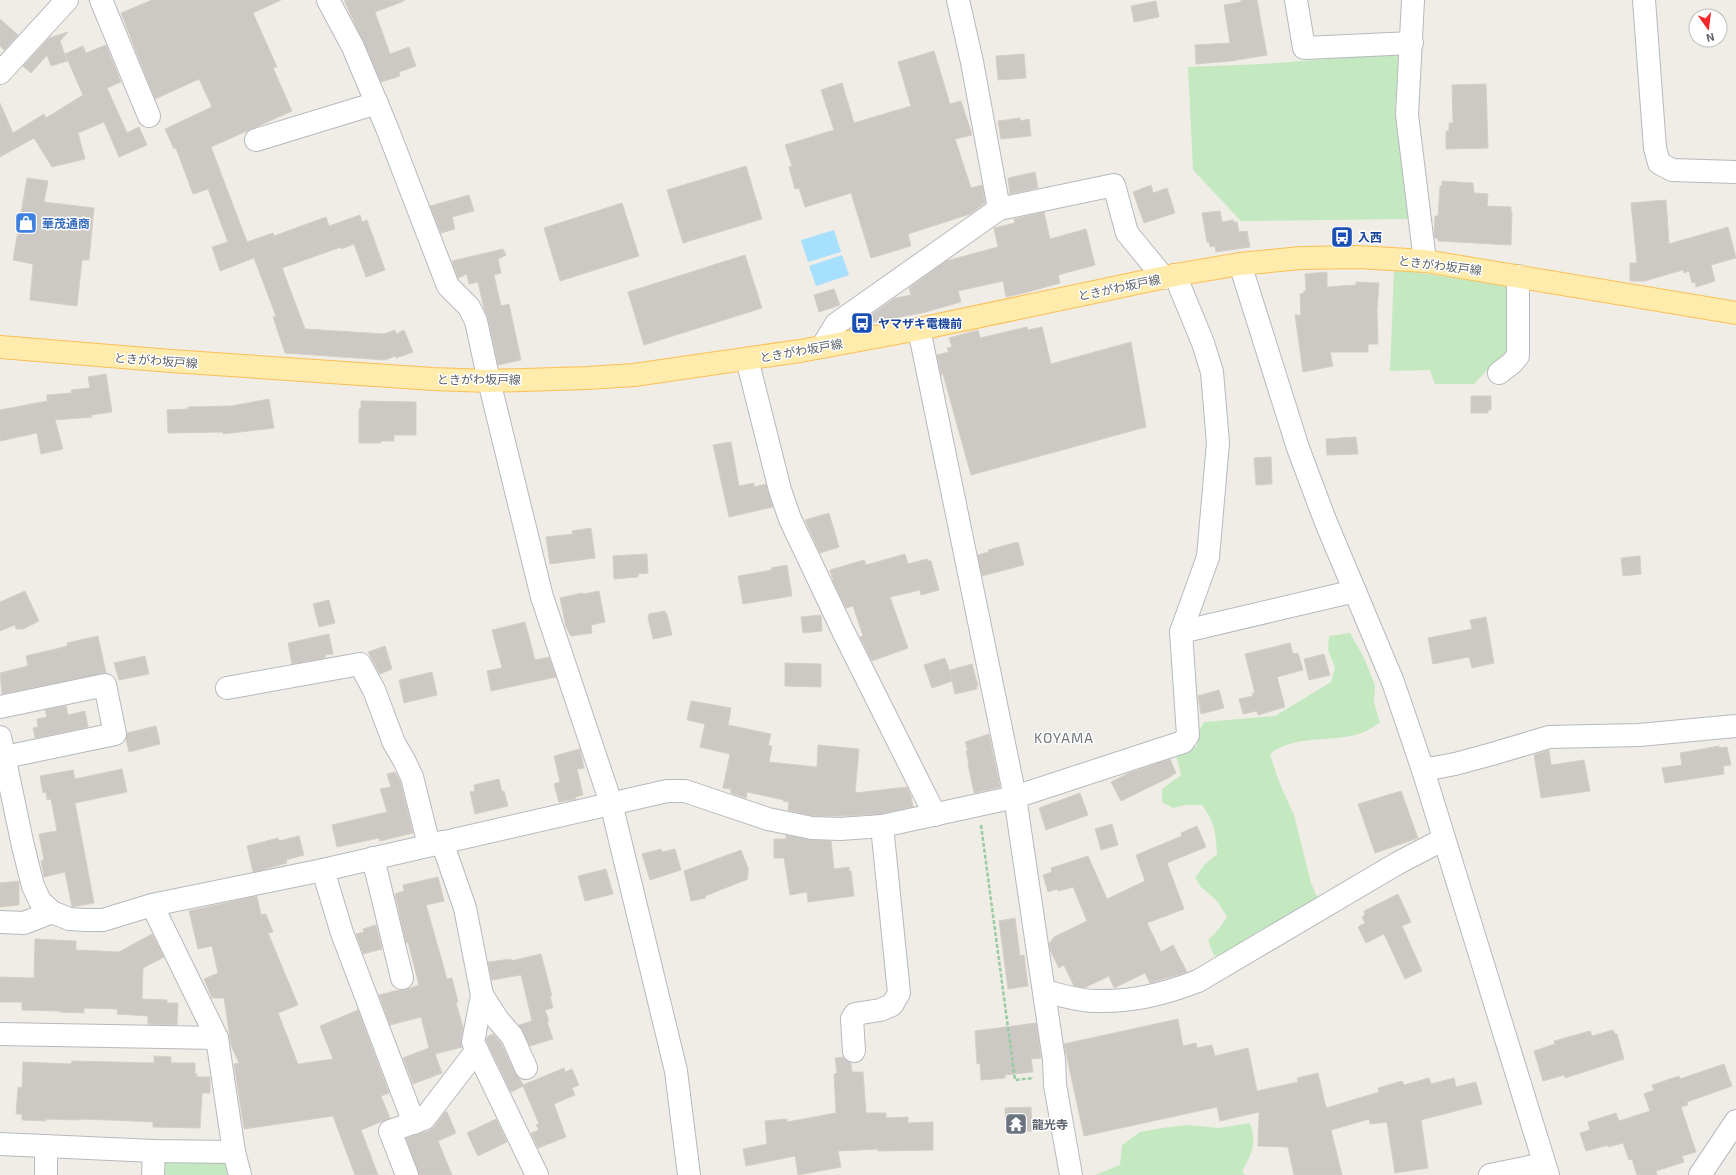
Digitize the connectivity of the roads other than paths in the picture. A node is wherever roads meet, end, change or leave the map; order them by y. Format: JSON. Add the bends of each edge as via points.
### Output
{"nodes":[{"id":1,"x":66,"y":0,"type":"edge"},
{"id":2,"x":101,"y":0,"type":"edge"},
{"id":3,"x":328,"y":0,"type":"edge"},
{"id":4,"x":958,"y":0,"type":"edge"},
{"id":5,"x":1296,"y":0,"type":"edge"},
{"id":6,"x":1413,"y":0,"type":"edge"},
{"id":7,"x":1644,"y":0,"type":"edge"},
{"id":8,"x":1412,"y":43,"type":"junction"},
{"id":9,"x":0,"y":72,"type":"edge"},
{"id":10,"x":377,"y":104,"type":"junction"},
{"id":11,"x":149,"y":116,"type":"dead end"},
{"id":12,"x":256,"y":140,"type":"dead end"},
{"id":13,"x":1736,"y":172,"type":"edge"},
{"id":14,"x":999,"y":209,"type":"junction"},
{"id":15,"x":1425,"y":261,"type":"junction"},
{"id":16,"x":1240,"y":264,"type":"junction"},
{"id":17,"x":1170,"y":276,"type":"junction"},
{"id":18,"x":1518,"y":276,"type":"junction"},
{"id":19,"x":1736,"y":313,"type":"edge"},
{"id":20,"x":919,"y":329,"type":"junction"},
{"id":21,"x":0,"y":347,"type":"edge"},
{"id":22,"x":822,"y":347,"type":"junction"},
{"id":23,"x":747,"y":359,"type":"junction"},
{"id":24,"x":1499,"y":373,"type":"dead end"},
{"id":25,"x":489,"y":380,"type":"junction"},
{"id":26,"x":1354,"y":591,"type":"junction"},
{"id":27,"x":1181,"y":632,"type":"junction"},
{"id":28,"x":227,"y":688,"type":"dead end"},
{"id":29,"x":0,"y":707,"type":"edge"},
{"id":30,"x":1736,"y":726,"type":"edge"},
{"id":31,"x":2,"y":747,"type":"edge"},
{"id":32,"x":1423,"y":770,"type":"junction"},
{"id":33,"x":1015,"y":797,"type":"junction"},
{"id":34,"x":611,"y":803,"type":"junction"},
{"id":35,"x":935,"y":814,"type":"junction"},
{"id":36,"x":882,"y":826,"type":"junction"},
{"id":37,"x":1444,"y":839,"type":"junction"},
{"id":38,"x":436,"y":844,"type":"junction"},
{"id":39,"x":373,"y":858,"type":"junction"},
{"id":40,"x":323,"y":870,"type":"junction"},
{"id":41,"x":152,"y":905,"type":"junction"},
{"id":42,"x":52,"y":912,"type":"junction"},
{"id":43,"x":0,"y":922,"type":"edge"},
{"id":44,"x":402,"y":978,"type":"dead end"},
{"id":45,"x":1044,"y":991,"type":"junction"},
{"id":46,"x":482,"y":995,"type":"junction"},
{"id":47,"x":0,"y":1034,"type":"edge"},
{"id":48,"x":217,"y":1038,"type":"junction"},
{"id":49,"x":477,"y":1050,"type":"junction"},
{"id":50,"x":854,"y":1051,"type":"dead end"},
{"id":51,"x":526,"y":1068,"type":"dead end"},
{"id":52,"x":1736,"y":1121,"type":"edge"},
{"id":53,"x":414,"y":1123,"type":"junction"},
{"id":54,"x":0,"y":1144,"type":"edge"},
{"id":55,"x":46,"y":1146,"type":"junction"},
{"id":56,"x":154,"y":1151,"type":"junction"},
{"id":57,"x":234,"y":1152,"type":"junction"},
{"id":58,"x":1546,"y":1170,"type":"edge"},
{"id":59,"x":46,"y":1175,"type":"edge"},
{"id":60,"x":153,"y":1175,"type":"edge"},
{"id":61,"x":240,"y":1175,"type":"edge"},
{"id":62,"x":407,"y":1175,"type":"edge"},
{"id":63,"x":536,"y":1175,"type":"edge"},
{"id":64,"x":689,"y":1175,"type":"edge"},
{"id":65,"x":1071,"y":1175,"type":"edge"},
{"id":66,"x":1490,"y":1175,"type":"edge"},
{"id":67,"x":1700,"y":1175,"type":"edge"}],
"edges":[{"from":1,"to":9,"type":"street"},
{"from":2,"to":11,"type":"street"},
{"from":3,"to":10,"type":"street","via":[[353,47]]},
{"from":4,"to":14,"type":"street"},
{"from":5,"to":8,"type":"street","via":[[1304,48]]},
{"from":6,"to":8,"type":"street"},
{"from":7,"to":13,"type":"street","via":[[1655,148],[1660,163],[1672,170]]},
{"from":8,"to":15,"type":"street","via":[[1407,115]]},
{"from":10,"to":12,"type":"street"},
{"from":10,"to":25,"type":"street","via":[[448,286],[469,308],[476,321]]},
{"from":14,"to":17,"type":"street","via":[[1114,185],[1127,234]]},
{"from":14,"to":22,"type":"street","via":[[836,324]]},
{"from":15,"to":16,"type":"main road","name":"ときがわ坂戸線","via":[[1358,257],[1301,258]]},
{"from":15,"to":18,"type":"main road","name":"ときがわ坂戸線"},
{"from":16,"to":17,"type":"main road","name":"ときがわ坂戸線"},
{"from":16,"to":26,"type":"street","via":[[1298,448]]},
{"from":17,"to":20,"type":"main road","name":"ときがわ坂戸線"},
{"from":17,"to":27,"type":"street","via":[[1203,343],[1212,372],[1218,443],[1208,557]]},
{"from":18,"to":19,"type":"main road","name":"ときがわ坂戸線"},
{"from":18,"to":24,"type":"street","via":[[1518,356]]},
{"from":20,"to":22,"type":"main road","name":"ときがわ坂戸線"},
{"from":20,"to":33,"type":"street"},
{"from":21,"to":25,"type":"main road","name":"ときがわ坂戸線","via":[[425,379]]},
{"from":22,"to":23,"type":"main road","name":"ときがわ坂戸線"},
{"from":23,"to":25,"type":"main road","name":"ときがわ坂戸線","via":[[634,375]]},
{"from":23,"to":35,"type":"street","via":[[780,490],[790,519]]},
{"from":25,"to":34,"type":"street","via":[[542,596]]},
{"from":26,"to":27,"type":"street"},
{"from":26,"to":32,"type":"street","via":[[1393,682]]},
{"from":27,"to":33,"type":"street","via":[[1188,735],[1183,742]]},
{"from":28,"to":38,"type":"street","via":[[360,664],[374,690],[394,743],[412,777]]},
{"from":29,"to":31,"type":"street","via":[[105,686],[115,734]]},
{"from":30,"to":32,"type":"street","via":[[1639,735],[1549,737],[1492,754]]},
{"from":31,"to":42,"type":"street","via":[[33,886],[40,901]]},
{"from":32,"to":37,"type":"street"},
{"from":33,"to":35,"type":"street"},
{"from":33,"to":45,"type":"street"},
{"from":34,"to":36,"type":"street","via":[[667,791],[685,791],[768,819],[812,828]]},
{"from":34,"to":38,"type":"street"},
{"from":34,"to":64,"type":"street","via":[[676,1071]]},
{"from":35,"to":36,"type":"street"},
{"from":36,"to":50,"type":"street","via":[[899,993],[892,1005],[880,1010],[855,1014],[852,1019]]},
{"from":37,"to":45,"type":"street","via":[[1398,863],[1198,981],[1166,993],[1139,999],[1095,1001]]},
{"from":37,"to":58,"type":"street"},
{"from":38,"to":39,"type":"street"},
{"from":38,"to":46,"type":"street","via":[[465,908]]},
{"from":39,"to":40,"type":"street"},
{"from":39,"to":44,"type":"street"},
{"from":40,"to":41,"type":"street"},
{"from":40,"to":53,"type":"street","via":[[342,933]]},
{"from":41,"to":42,"type":"street","via":[[103,920],[69,919]]},
{"from":41,"to":48,"type":"street"},
{"from":42,"to":43,"type":"street","via":[[24,923]]},
{"from":45,"to":65,"type":"street","via":[[1055,1085]]},
{"from":46,"to":49,"type":"street","via":[[474,1042]]},
{"from":46,"to":51,"type":"street","via":[[512,1036]]},
{"from":47,"to":48,"type":"street"},
{"from":48,"to":57,"type":"street"},
{"from":49,"to":53,"type":"street","via":[[424,1119]]},
{"from":49,"to":63,"type":"street"},
{"from":52,"to":67,"type":"street"},
{"from":53,"to":62,"type":"street","via":[[390,1131]]},
{"from":54,"to":55,"type":"street"},
{"from":55,"to":56,"type":"street"},
{"from":55,"to":59,"type":"street"},
{"from":56,"to":57,"type":"street"},
{"from":56,"to":60,"type":"street"},
{"from":57,"to":61,"type":"street"},
{"from":58,"to":66,"type":"street"}]}
